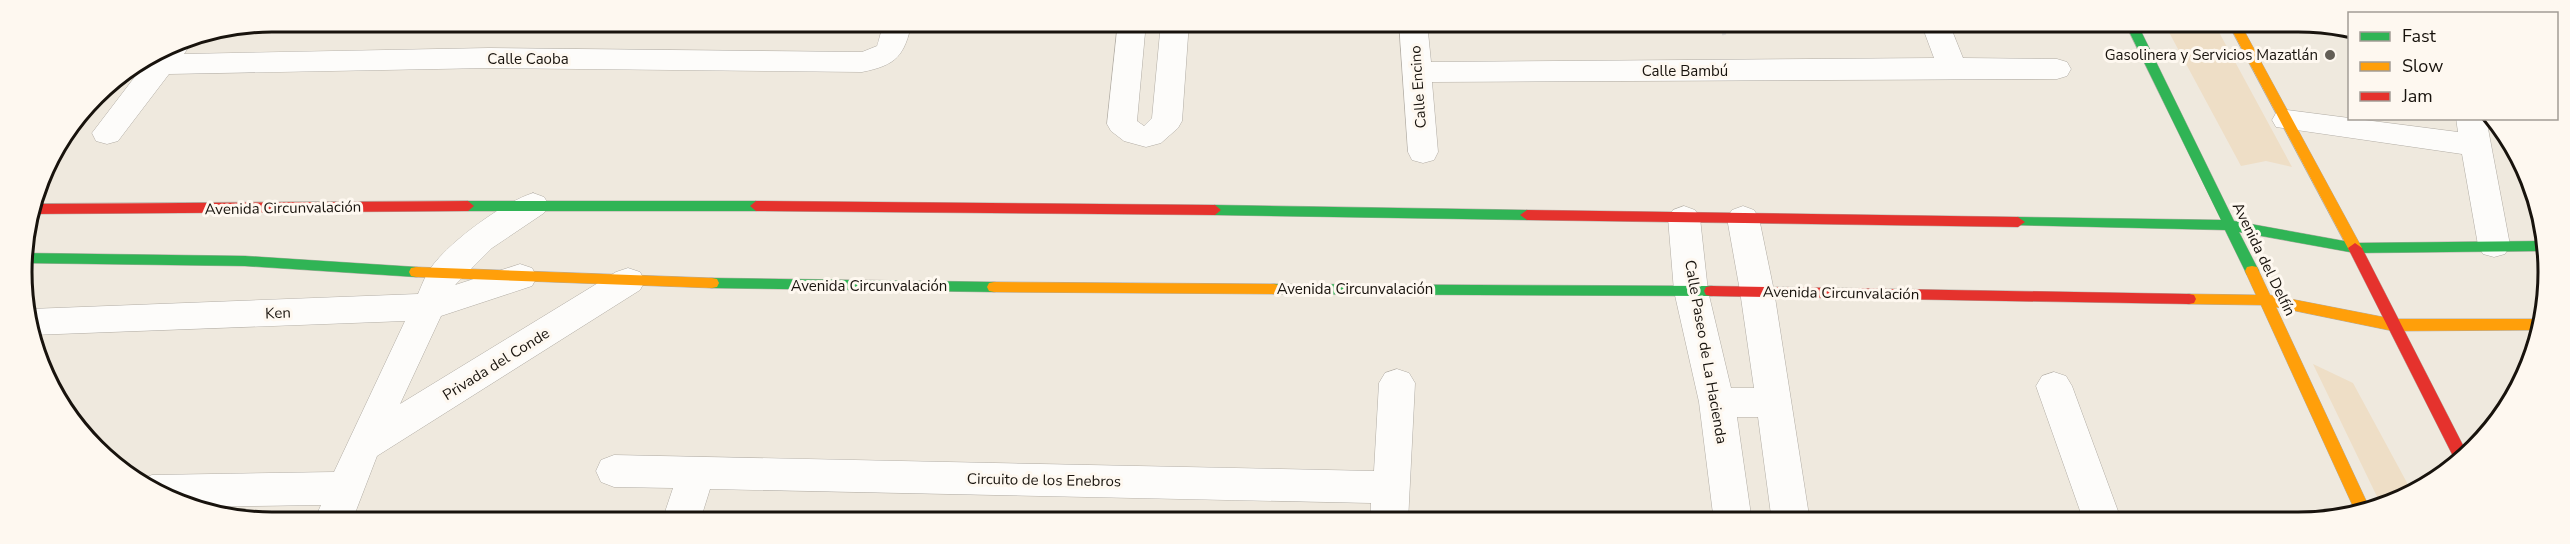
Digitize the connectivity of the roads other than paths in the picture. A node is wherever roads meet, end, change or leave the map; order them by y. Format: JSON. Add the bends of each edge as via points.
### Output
{"nodes":[{"id":1,"x":895,"y":32,"type":"edge"},
{"id":2,"x":1131,"y":32,"type":"edge"},
{"id":3,"x":1174,"y":32,"type":"edge"},
{"id":4,"x":1414,"y":32,"type":"edge"},
{"id":5,"x":1938,"y":32,"type":"edge"},
{"id":6,"x":2135,"y":32,"type":"edge"},
{"id":7,"x":2239,"y":32,"type":"edge"},
{"id":8,"x":169,"y":55,"type":"edge"},
{"id":9,"x":162,"y":64,"type":"junction"},
{"id":10,"x":1952,"y":68,"type":"junction"},
{"id":11,"x":2057,"y":69,"type":"dead end"},
{"id":12,"x":1417,"y":72,"type":"junction"},
{"id":13,"x":2287,"y":120,"type":"junction"},
{"id":14,"x":2474,"y":132,"type":"edge"},
{"id":15,"x":107,"y":133,"type":"dead end"},
{"id":16,"x":1423,"y":152,"type":"dead end"},
{"id":17,"x":533,"y":205,"type":"junction"},
{"id":18,"x":40,"y":209,"type":"edge"},
{"id":19,"x":1684,"y":218,"type":"junction"},
{"id":20,"x":1743,"y":218,"type":"junction"},
{"id":21,"x":2229,"y":225,"type":"junction"},
{"id":22,"x":2494,"y":244,"type":"junction"},
{"id":23,"x":2537,"y":246,"type":"edge"},
{"id":24,"x":2355,"y":248,"type":"junction"},
{"id":25,"x":32,"y":258,"type":"edge"},
{"id":26,"x":444,"y":274,"type":"junction"},
{"id":27,"x":520,"y":277,"type":"junction"},
{"id":28,"x":628,"y":281,"type":"junction"},
{"id":29,"x":1691,"y":291,"type":"junction"},
{"id":30,"x":1757,"y":291,"type":"junction"},
{"id":31,"x":2266,"y":300,"type":"junction"},
{"id":32,"x":429,"y":307,"type":"junction"},
{"id":33,"x":37,"y":322,"type":"edge"},
{"id":34,"x":2533,"y":324,"type":"edge"},
{"id":35,"x":2393,"y":325,"type":"junction"},
{"id":36,"x":1397,"y":383,"type":"dead end"},
{"id":37,"x":2054,"y":386,"type":"dead end"},
{"id":38,"x":1717,"y":402,"type":"junction"},
{"id":39,"x":1772,"y":403,"type":"junction"},
{"id":40,"x":363,"y":446,"type":"junction"},
{"id":41,"x":2458,"y":452,"type":"edge"},
{"id":42,"x":614,"y":471,"type":"dead end"},
{"id":43,"x":697,"y":473,"type":"junction"},
{"id":44,"x":177,"y":493,"type":"edge"},
{"id":45,"x":2360,"y":504,"type":"edge"},
{"id":46,"x":340,"y":505,"type":"edge"},
{"id":47,"x":1390,"y":505,"type":"edge"},
{"id":48,"x":684,"y":512,"type":"edge"},
{"id":49,"x":1732,"y":512,"type":"edge"},
{"id":50,"x":1789,"y":512,"type":"edge"},
{"id":51,"x":2099,"y":512,"type":"edge"}],
"edges":[{"from":1,"to":9,"type":"street","name":"Calle Caoba","via":[[890,49],[881,59],[862,62],[489,58]]},
{"from":2,"to":3,"type":"street","via":[[1122,124],[1133,134],[1147,137],[1157,133],[1167,121]]},
{"from":4,"to":12,"type":"street","name":"Calle Encino"},
{"from":5,"to":10,"type":"street"},
{"from":6,"to":21,"type":"street","name":"Avenida del Delfín"},
{"from":7,"to":13,"type":"street"},
{"from":8,"to":9,"type":"street"},
{"from":9,"to":15,"type":"street"},
{"from":10,"to":11,"type":"street","name":"Calle Bambú"},
{"from":10,"to":12,"type":"street","name":"Calle Bambú"},
{"from":12,"to":16,"type":"street","name":"Calle Encino"},
{"from":13,"to":14,"type":"street"},
{"from":13,"to":24,"type":"street"},
{"from":14,"to":22,"type":"street"},
{"from":17,"to":18,"type":"street","name":"Avenida Circunvalación"},
{"from":17,"to":19,"type":"street","name":"Avenida Circunvalación"},
{"from":17,"to":26,"type":"street","via":[[481,239]]},
{"from":19,"to":20,"type":"street","name":"Avenida Circunvalación"},
{"from":19,"to":29,"type":"street","name":"Calle Paseo de La Hacienda"},
{"from":20,"to":21,"type":"street","name":"Avenida Circunvalación"},
{"from":20,"to":30,"type":"street"},
{"from":21,"to":24,"type":"street","name":"Avenida Circunvalación"},
{"from":21,"to":31,"type":"street","name":"Avenida del Delfín"},
{"from":22,"to":23,"type":"street","name":"Avenida Circunvalación"},
{"from":22,"to":24,"type":"street","name":"Avenida Circunvalación"},
{"from":24,"to":35,"type":"street"},
{"from":25,"to":26,"type":"street","name":"Avenida Circunvalación","via":[[245,261]]},
{"from":26,"to":27,"type":"street","name":"Avenida Circunvalación"},
{"from":26,"to":32,"type":"street"},
{"from":27,"to":28,"type":"street","name":"Avenida Circunvalación"},
{"from":27,"to":32,"type":"street","name":"Ken"},
{"from":28,"to":29,"type":"street","name":"Avenida Circunvalación","via":[[789,286]]},
{"from":28,"to":40,"type":"street","name":"Privada del Conde"},
{"from":29,"to":30,"type":"street","name":"Avenida Circunvalación"},
{"from":29,"to":38,"type":"street","name":"Calle Paseo de La Hacienda"},
{"from":30,"to":31,"type":"street","name":"Avenida Circunvalación"},
{"from":30,"to":39,"type":"street"},
{"from":31,"to":35,"type":"street","name":"Avenida Circunvalación"},
{"from":31,"to":45,"type":"street","name":"Avenida del Delfín"},
{"from":32,"to":33,"type":"street","name":"Ken"},
{"from":32,"to":40,"type":"street"},
{"from":34,"to":35,"type":"street","name":"Avenida Circunvalación"},
{"from":35,"to":41,"type":"street"},
{"from":36,"to":47,"type":"street"},
{"from":37,"to":51,"type":"street"},
{"from":38,"to":39,"type":"street"},
{"from":38,"to":49,"type":"street","name":"Calle Paseo de La Hacienda"},
{"from":39,"to":50,"type":"street"},
{"from":40,"to":46,"type":"street"},
{"from":42,"to":43,"type":"street","name":"Circuito de los Enebros"},
{"from":43,"to":47,"type":"street","name":"Circuito de los Enebros"},
{"from":43,"to":48,"type":"street"},
{"from":44,"to":46,"type":"street"}]}
